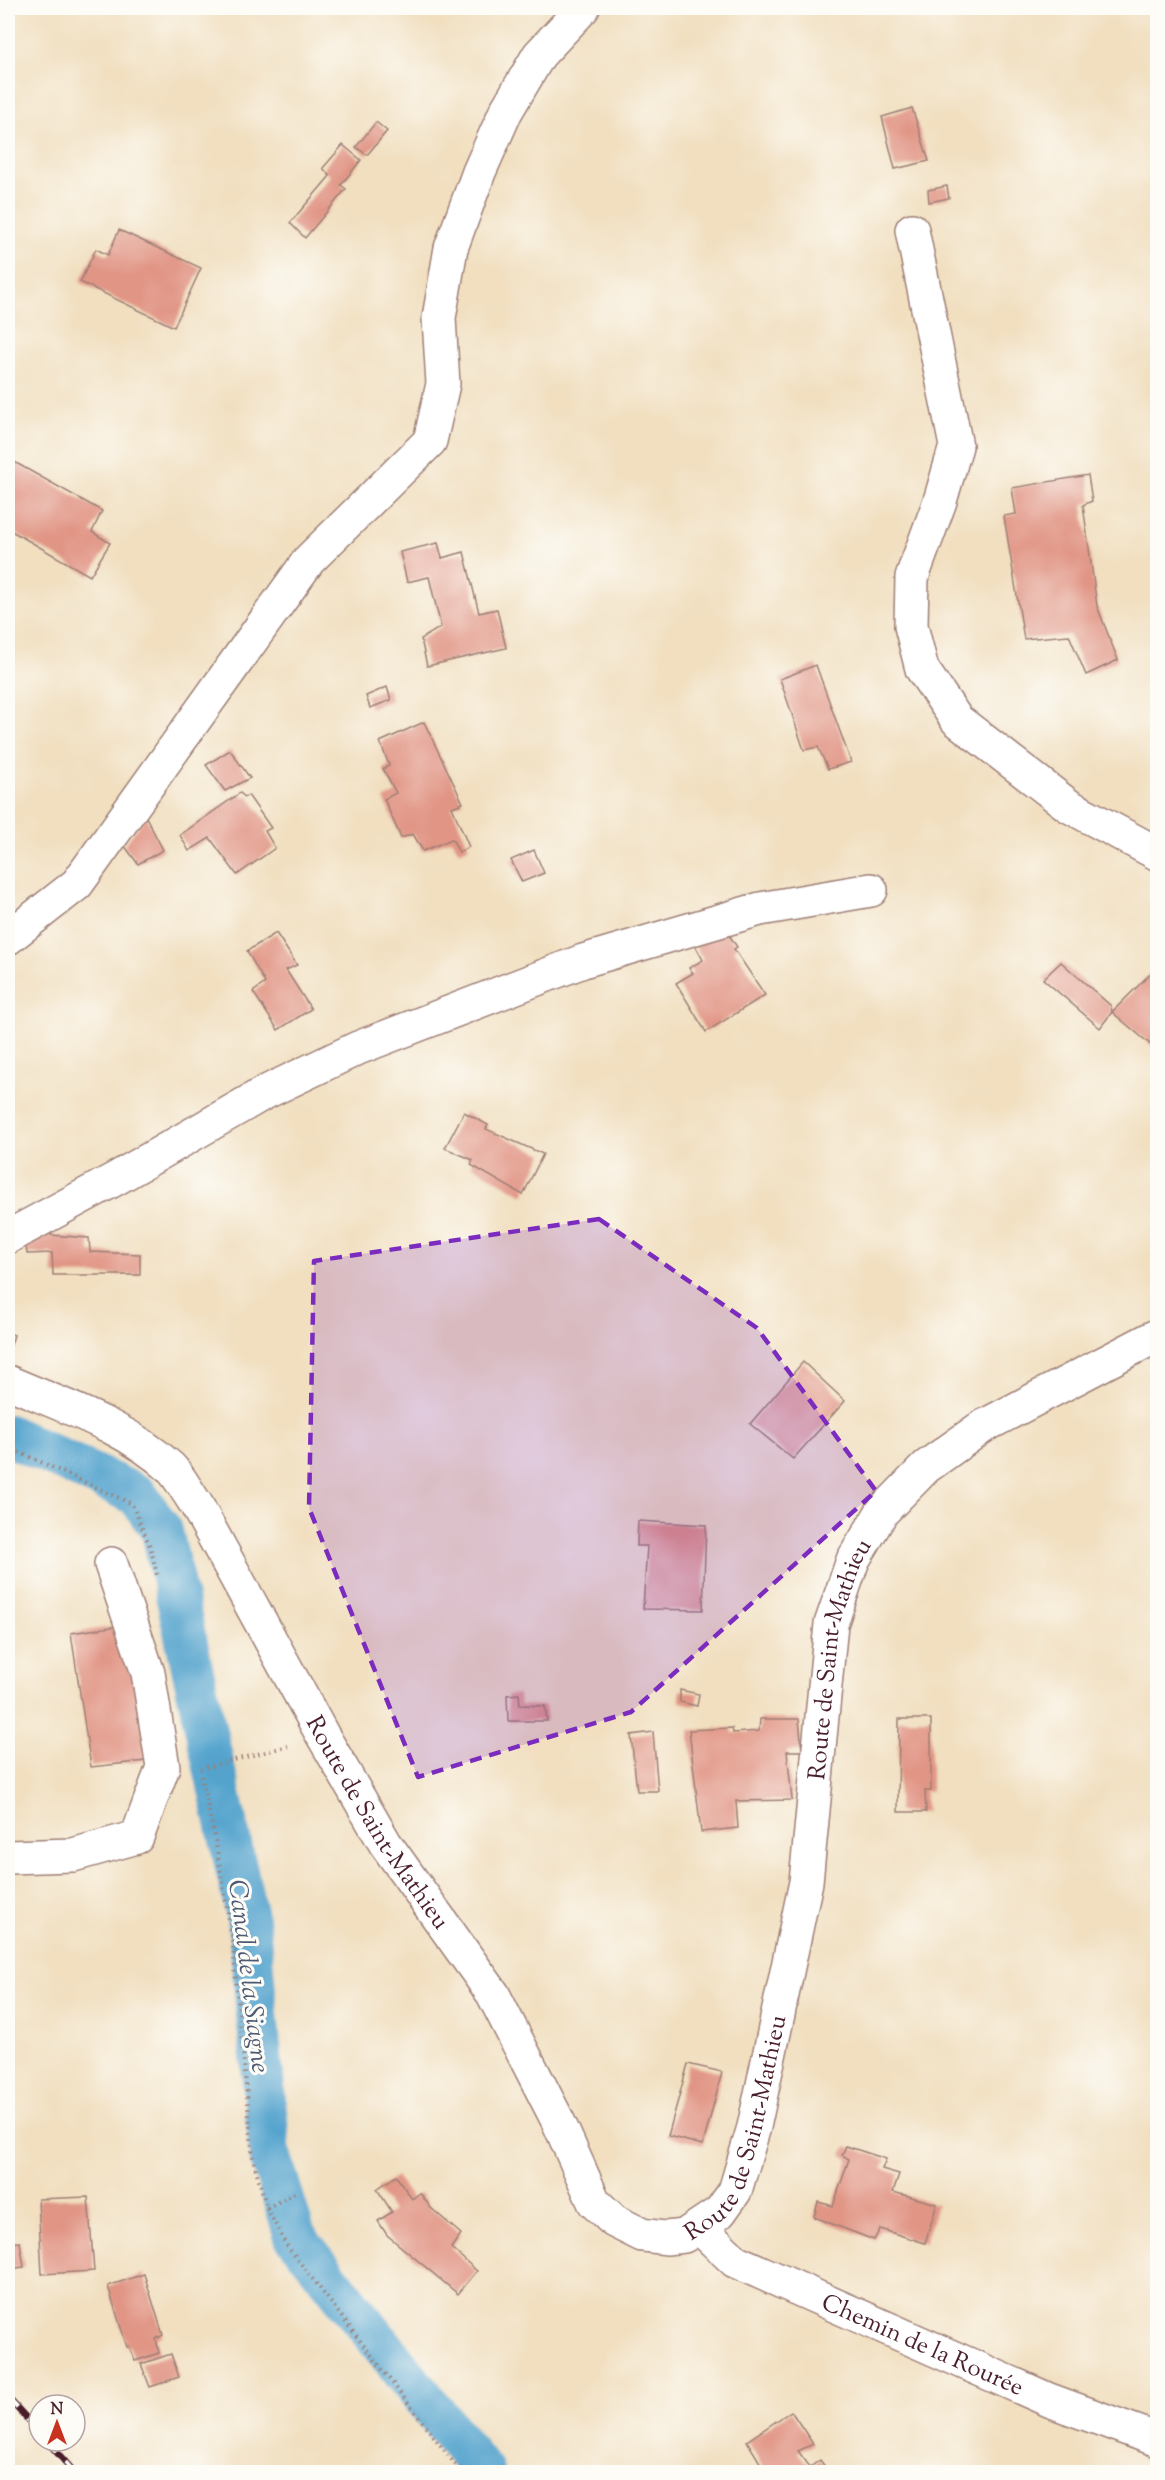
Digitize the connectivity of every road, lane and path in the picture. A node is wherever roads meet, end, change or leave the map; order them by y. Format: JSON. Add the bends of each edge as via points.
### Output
{"nodes":[{"id":1,"x":583,"y":8,"type":"edge"},
{"id":2,"x":912,"y":230,"type":"dead end"},
{"id":3,"x":1158,"y":854,"type":"edge"},
{"id":4,"x":871,"y":890,"type":"dead end"},
{"id":5,"x":8,"y":938,"type":"edge"},
{"id":6,"x":8,"y":1237,"type":"edge"},
{"id":7,"x":1158,"y":1335,"type":"edge"},
{"id":8,"x":8,"y":1382,"type":"edge"},
{"id":9,"x":8,"y":1447,"type":"edge"},
{"id":10,"x":111,"y":1564,"type":"dead end"},
{"id":11,"x":158,"y":1582,"type":"dead end"},
{"id":12,"x":323,"y":1736,"type":"junction"},
{"id":13,"x":197,"y":1759,"type":"dead end"},
{"id":14,"x":199,"y":1770,"type":"junction"},
{"id":15,"x":8,"y":1857,"type":"edge"},
{"id":16,"x":295,"y":2193,"type":"dead end"},
{"id":17,"x":267,"y":2208,"type":"junction"},
{"id":18,"x":699,"y":2227,"type":"junction"},
{"id":19,"x":1158,"y":2440,"type":"edge"},
{"id":20,"x":461,"y":2472,"type":"edge"}],
"edges":[{"from":1,"to":5,"type":"street","via":[[539,55],[506,111],[451,248],[439,318],[443,384],[430,441],[309,560],[77,884]]},
{"from":2,"to":3,"type":"street","via":[[956,446],[912,577],[911,626],[922,669],[957,720],[1069,806]]},
{"from":4,"to":6,"type":"street","via":[[760,909],[583,961],[358,1048],[264,1093]]},
{"from":7,"to":18,"type":"street","name":"Route de Saint-Mathieu","via":[[982,1427],[926,1467],[882,1512],[853,1560],[831,1624],[806,1882],[754,2127],[735,2191],[720,2212]]},
{"from":8,"to":12,"type":"street","name":"Route de Saint-Mathieu","via":[[100,1422],[138,1443],[171,1468],[196,1504]]},
{"from":9,"to":11,"type":"path","via":[[132,1504],[151,1549]]},
{"from":10,"to":15,"type":"street","via":[[148,1673],[163,1767],[136,1837],[73,1856]]},
{"from":12,"to":14,"type":"path"},
{"from":12,"to":18,"type":"street","name":"Route de Saint-Mathieu","via":[[385,1843],[493,1994],[559,2123],[594,2202],[614,2222],[642,2235],[684,2236]]},
{"from":13,"to":14,"type":"path"},
{"from":14,"to":17,"type":"path","via":[[232,1936],[253,2159]]},
{"from":16,"to":17,"type":"path"},
{"from":17,"to":20,"type":"path","via":[[285,2243]]},
{"from":18,"to":19,"type":"street","name":"Chemin de la Rourée","via":[[735,2261],[1049,2400]]}]}
